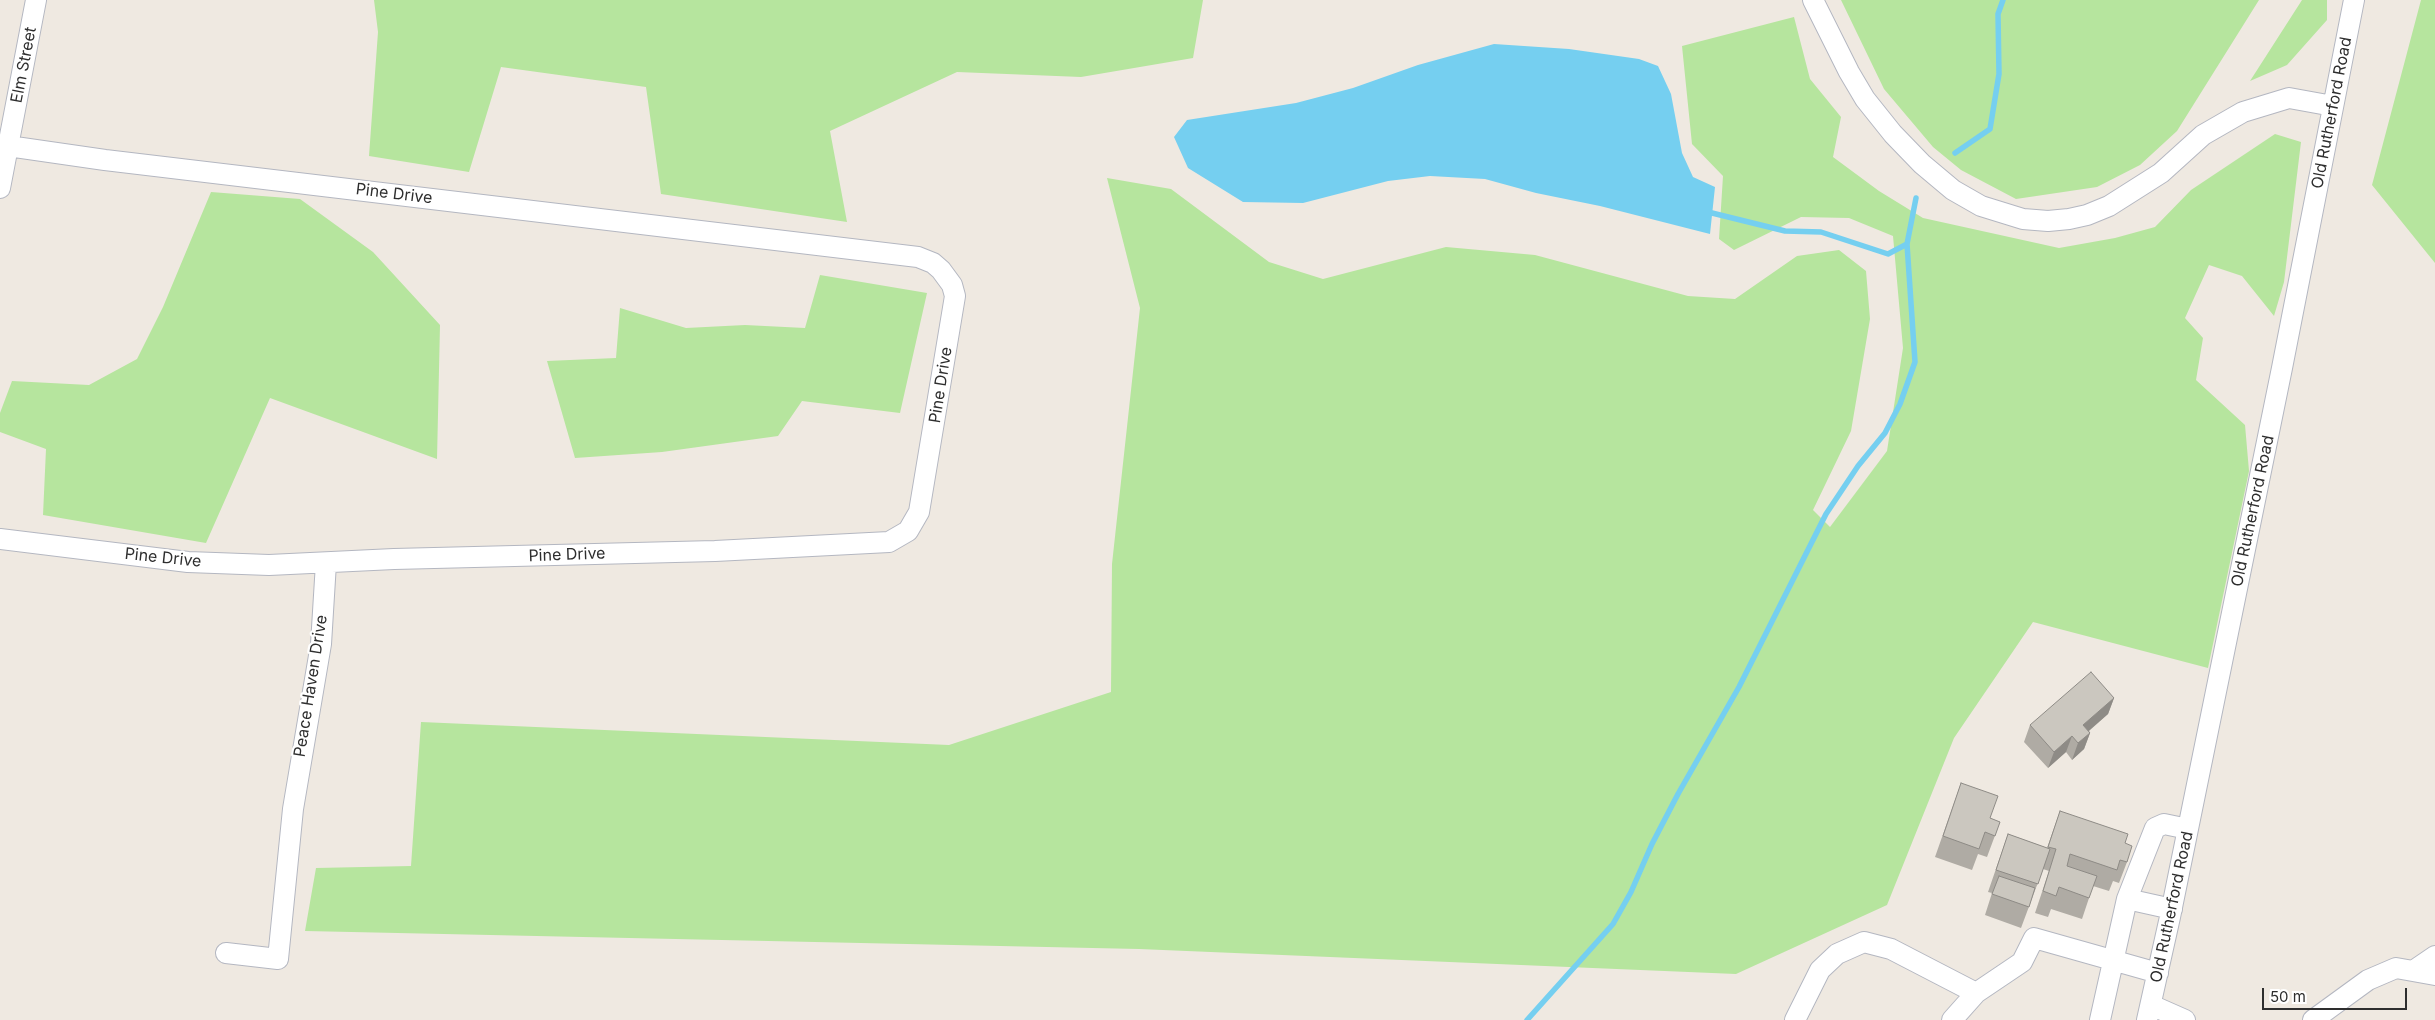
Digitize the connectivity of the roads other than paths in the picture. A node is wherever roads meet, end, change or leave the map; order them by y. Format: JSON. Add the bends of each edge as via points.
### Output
{"nodes":[{"id":1,"x":36,"y":0,"type":"edge"},
{"id":2,"x":1813,"y":0,"type":"edge"},
{"id":3,"x":2354,"y":0,"type":"edge"},
{"id":4,"x":2334,"y":106,"type":"junction"},
{"id":5,"x":8,"y":146,"type":"junction"},
{"id":6,"x":0,"y":188,"type":"edge"},
{"id":7,"x":0,"y":539,"type":"edge"},
{"id":8,"x":326,"y":563,"type":"junction"},
{"id":9,"x":2188,"y":829,"type":"junction"},
{"id":10,"x":2127,"y":899,"type":"junction"},
{"id":11,"x":2172,"y":910,"type":"junction"},
{"id":12,"x":226,"y":953,"type":"dead end"},
{"id":13,"x":2435,"y":956,"type":"edge"},
{"id":14,"x":2114,"y":960,"type":"junction"},
{"id":15,"x":2413,"y":972,"type":"junction"},
{"id":16,"x":2158,"y":973,"type":"junction"},
{"id":17,"x":2435,"y":975,"type":"edge"},
{"id":18,"x":1976,"y":992,"type":"junction"},
{"id":19,"x":2149,"y":1012,"type":"edge"},
{"id":20,"x":1795,"y":1020,"type":"edge"},
{"id":21,"x":1952,"y":1020,"type":"edge"},
{"id":22,"x":2100,"y":1020,"type":"edge"},
{"id":23,"x":2185,"y":1020,"type":"edge"},
{"id":24,"x":2313,"y":1020,"type":"edge"}],
"edges":[{"from":1,"to":5,"type":"street","name":"Elm Street"},
{"from":2,"to":4,"type":"street","via":[[1865,99],[1893,134],[1953,190],[1981,206],[2023,219],[2068,219],[2109,206],[2161,173],[2203,135],[2243,112],[2289,98]]},
{"from":3,"to":4,"type":"street","name":"Old Rutherford Road"},
{"from":4,"to":9,"type":"street","name":"Old Rutherford Road"},
{"from":5,"to":6,"type":"street","name":"Elm Street"},
{"from":5,"to":8,"type":"street","name":"Pine Drive","via":[[918,257],[933,263],[952,285],[955,296],[919,512],[908,531],[889,542],[715,551]]},
{"from":7,"to":8,"type":"street","name":"Pine Drive","via":[[188,562]]},
{"from":8,"to":12,"type":"street","name":"Peace Haven Drive","via":[[321,644],[293,809],[278,959]]},
{"from":9,"to":10,"type":"street","via":[[2164,824],[2155,828]]},
{"from":9,"to":11,"type":"street","name":"Old Rutherford Road"},
{"from":10,"to":11,"type":"street"},
{"from":10,"to":14,"type":"street"},
{"from":11,"to":16,"type":"street","name":"Old Rutherford Road"},
{"from":13,"to":15,"type":"street"},
{"from":14,"to":16,"type":"street"},
{"from":14,"to":18,"type":"street","via":[[2034,938],[2022,962]]},
{"from":14,"to":22,"type":"street"},
{"from":15,"to":17,"type":"street"},
{"from":15,"to":24,"type":"street","via":[[2396,968],[2368,980]]},
{"from":16,"to":19,"type":"street","name":"Old Rutherford Road"},
{"from":18,"to":20,"type":"street","via":[[1891,949],[1864,942],[1837,954],[1820,970]]},
{"from":18,"to":21,"type":"street"},
{"from":19,"to":23,"type":"street"}]}
